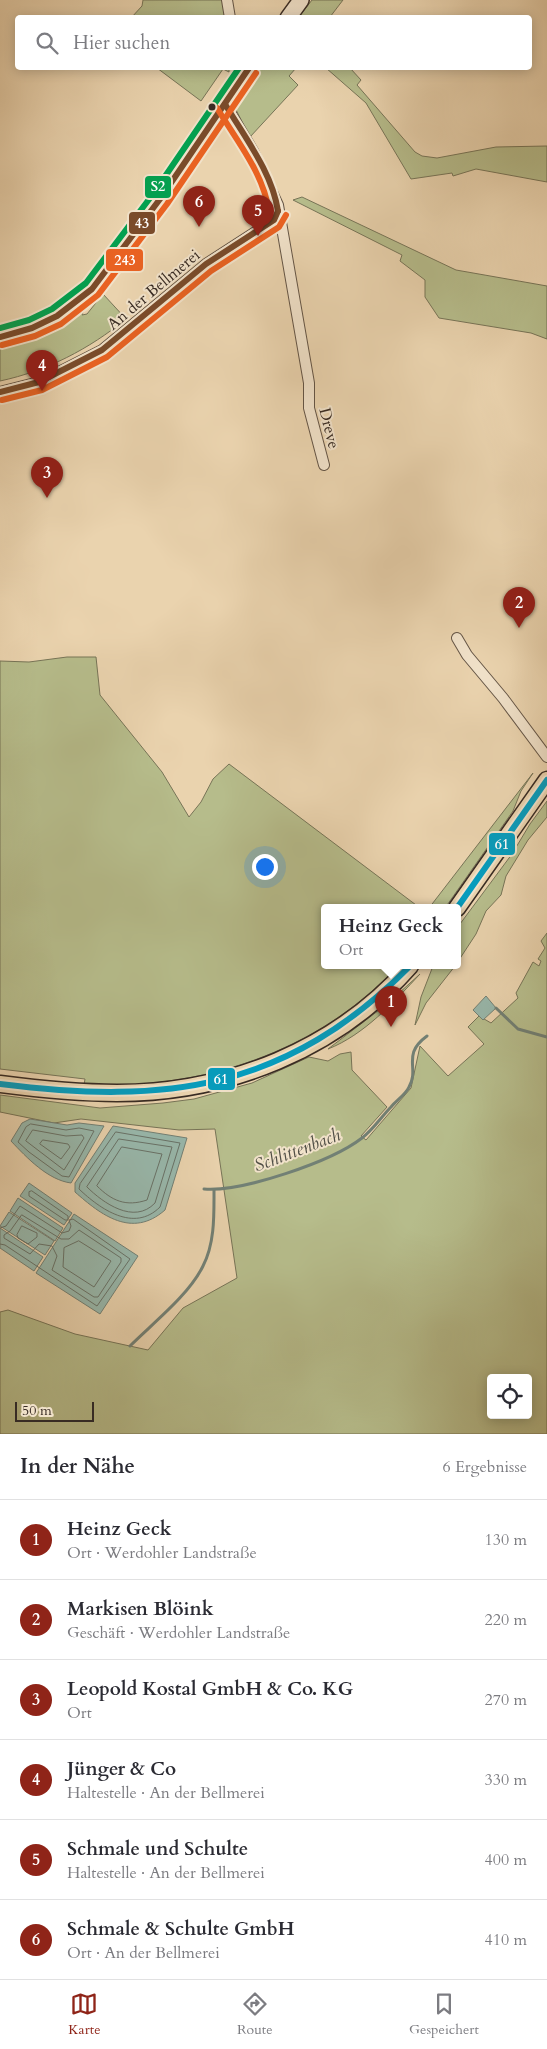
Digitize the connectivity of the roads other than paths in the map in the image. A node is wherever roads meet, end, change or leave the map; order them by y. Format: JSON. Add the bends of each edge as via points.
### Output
{"nodes":[{"id":1,"x":227,"y":0,"type":"edge"},
{"id":2,"x":301,"y":0,"type":"edge"},
{"id":3,"x":230,"y":15,"type":"edge"},
{"id":4,"x":290,"y":15,"type":"edge"},
{"id":5,"x":244,"y":70,"type":"edge"},
{"id":6,"x":225,"y":104,"type":"junction"},
{"id":7,"x":278,"y":210,"type":"junction"},
{"id":8,"x":0,"y":337,"type":"edge"},
{"id":9,"x":0,"y":392,"type":"edge"},
{"id":10,"x":324,"y":465,"type":"dead end"},
{"id":11,"x":457,"y":638,"type":"dead end"},
{"id":12,"x":547,"y":757,"type":"edge"},
{"id":13,"x":547,"y":780,"type":"edge"},
{"id":14,"x":460,"y":904,"type":"edge"},
{"id":15,"x":407,"y":969,"type":"edge"},
{"id":16,"x":0,"y":1084,"type":"edge"}],
"edges":[{"from":1,"to":3,"type":"street"},
{"from":2,"to":4,"type":"main road"},
{"from":5,"to":6,"type":"main road"},
{"from":6,"to":7,"type":"street","via":[[253,151]]},
{"from":6,"to":8,"type":"main road","via":[[155,206],[92,289],[57,316],[32,328]]},
{"from":7,"to":9,"type":"street","name":"An der Bellmerei","via":[[274,220],[206,264],[102,350],[39,382]]},
{"from":7,"to":10,"type":"street","name":"Dreve","via":[[299,314],[309,383],[308,399]]},
{"from":11,"to":12,"type":"street","via":[[466,655]]},
{"from":13,"to":14,"type":"main road"},
{"from":15,"to":16,"type":"main road","via":[[337,1030],[285,1058],[226,1080],[171,1090],[117,1093]]}]}
